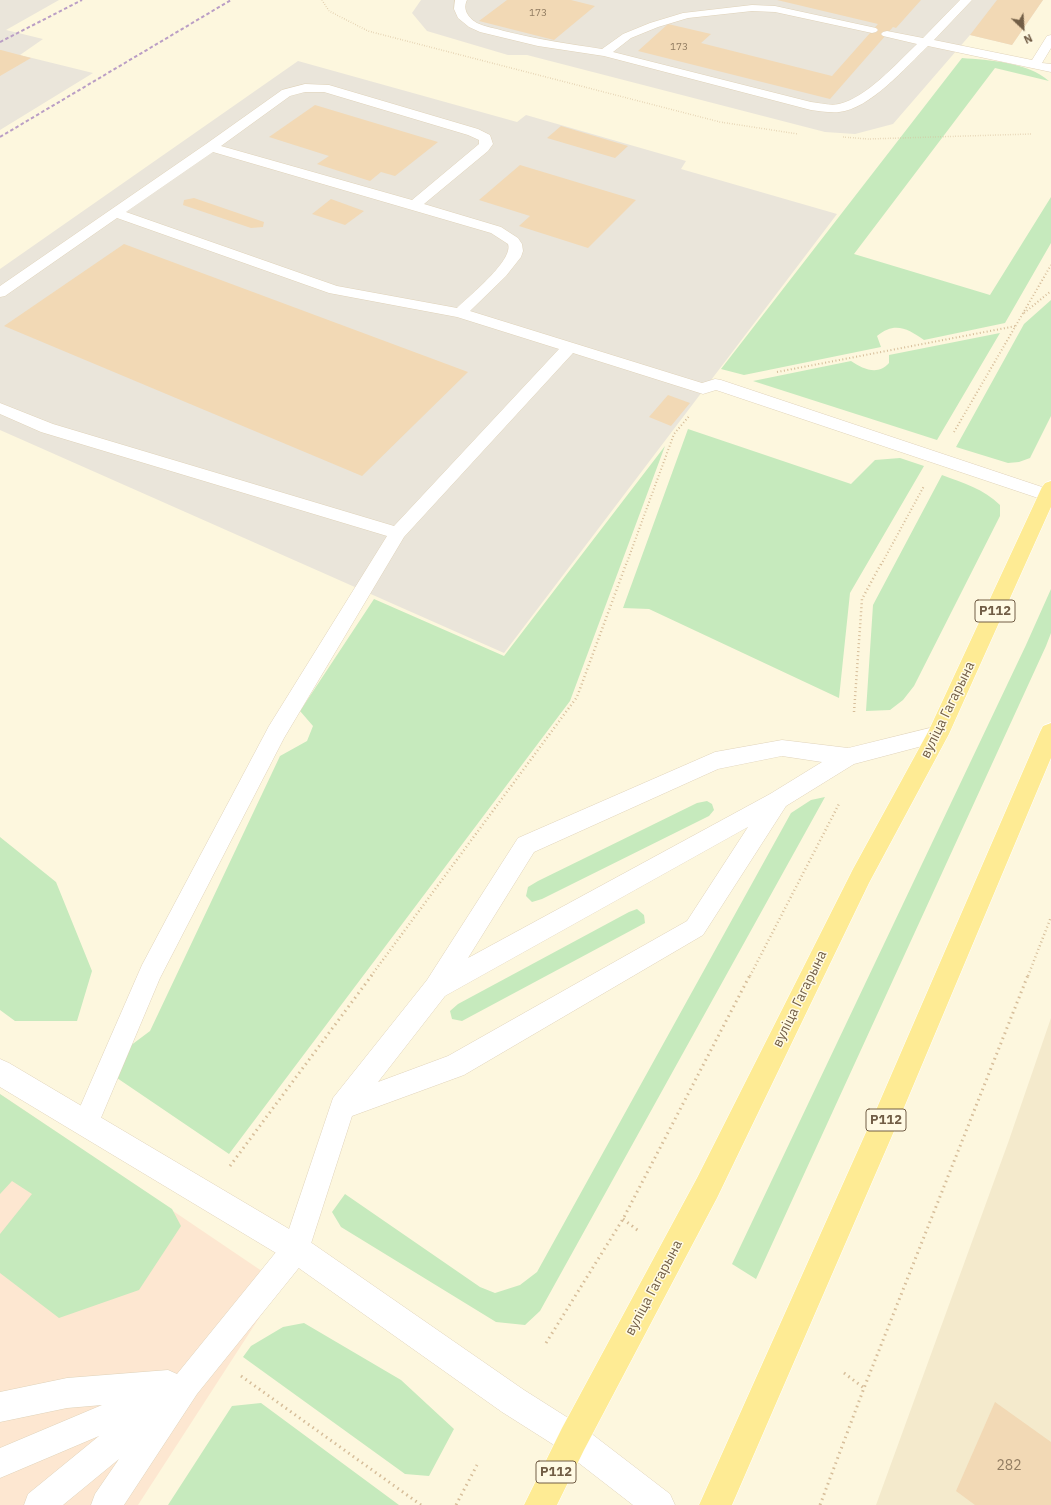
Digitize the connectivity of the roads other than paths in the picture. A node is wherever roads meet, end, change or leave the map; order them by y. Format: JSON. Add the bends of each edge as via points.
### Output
{"nodes":[{"id":1,"x":460,"y":0,"type":"edge"},
{"id":2,"x":966,"y":0,"type":"edge"},
{"id":3,"x":872,"y":30,"type":"dead end"},
{"id":4,"x":887,"y":34,"type":"dead end"},
{"id":5,"x":1051,"y":38,"type":"edge"},
{"id":6,"x":926,"y":42,"type":"junction"},
{"id":7,"x":604,"y":53,"type":"junction"},
{"id":8,"x":1035,"y":65,"type":"junction"},
{"id":9,"x":1051,"y":68,"type":"edge"},
{"id":10,"x":211,"y":147,"type":"junction"},
{"id":11,"x":414,"y":205,"type":"junction"},
{"id":12,"x":115,"y":213,"type":"junction"},
{"id":13,"x":0,"y":292,"type":"edge"},
{"id":14,"x":460,"y":312,"type":"junction"},
{"id":15,"x":570,"y":348,"type":"junction"},
{"id":16,"x":0,"y":408,"type":"edge"},
{"id":17,"x":1049,"y":491,"type":"edge"},
{"id":18,"x":398,"y":533,"type":"junction"},
{"id":19,"x":1051,"y":732,"type":"edge"},
{"id":20,"x":938,"y":734,"type":"junction"},
{"id":21,"x":848,"y":757,"type":"junction"},
{"id":22,"x":778,"y":800,"type":"junction"},
{"id":23,"x":436,"y":988,"type":"junction"},
{"id":24,"x":0,"y":1072,"type":"edge"},
{"id":25,"x":342,"y":1107,"type":"junction"},
{"id":26,"x":86,"y":1123,"type":"junction"},
{"id":27,"x":296,"y":1249,"type":"junction"},
{"id":28,"x":187,"y":1384,"type":"junction"},
{"id":29,"x":0,"y":1408,"type":"edge"},
{"id":30,"x":573,"y":1439,"type":"junction"},
{"id":31,"x":0,"y":1463,"type":"edge"},
{"id":32,"x":39,"y":1505,"type":"edge"},
{"id":33,"x":106,"y":1505,"type":"edge"},
{"id":34,"x":540,"y":1505,"type":"edge"},
{"id":35,"x":659,"y":1505,"type":"edge"},
{"id":36,"x":716,"y":1505,"type":"edge"}],
"edges":[{"from":1,"to":7,"type":"lane","via":[[459,11],[463,17],[469,23],[484,29],[529,42]]},
{"from":2,"to":6,"type":"lane"},
{"from":3,"to":7,"type":"lane","via":[[775,9],[752,8],[687,15],[654,25],[627,36]]},
{"from":4,"to":6,"type":"lane"},
{"from":5,"to":8,"type":"lane"},
{"from":6,"to":7,"type":"lane","via":[[861,100],[834,108],[811,106]]},
{"from":6,"to":8,"type":"lane"},
{"from":8,"to":9,"type":"lane"},
{"from":10,"to":11,"type":"lane"},
{"from":10,"to":11,"type":"lane","via":[[286,93],[315,87],[473,132],[486,138],[483,148]]},
{"from":10,"to":12,"type":"lane"},
{"from":11,"to":14,"type":"lane","via":[[496,230],[514,242],[516,251],[509,263]]},
{"from":12,"to":13,"type":"lane"},
{"from":12,"to":14,"type":"lane","via":[[334,290]]},
{"from":14,"to":15,"type":"lane"},
{"from":15,"to":17,"type":"lane","via":[[703,389],[715,384]]},
{"from":15,"to":18,"type":"lane"},
{"from":16,"to":18,"type":"lane","via":[[47,428]]},
{"from":17,"to":20,"type":"main road","name":"вуліца Гагарына","number":"Р112"},
{"from":18,"to":26,"type":"lane","via":[[269,746],[150,972]]},
{"from":19,"to":36,"type":"main road","number":"Р112","via":[[939,998]]},
{"from":20,"to":21,"type":"lane"},
{"from":20,"to":30,"type":"main road","name":"вуліца Гагарына","number":"Р112","via":[[861,876],[707,1188]]},
{"from":21,"to":22,"type":"lane"},
{"from":21,"to":23,"type":"lane","via":[[782,748],[715,761],[526,845]]},
{"from":22,"to":23,"type":"lane"},
{"from":22,"to":25,"type":"lane","via":[[695,928],[456,1066]]},
{"from":23,"to":25,"type":"lane"},
{"from":24,"to":26,"type":"street"},
{"from":25,"to":27,"type":"lane"},
{"from":26,"to":27,"type":"street"},
{"from":27,"to":28,"type":"lane"},
{"from":27,"to":30,"type":"street","via":[[513,1401]]},
{"from":28,"to":29,"type":"lane","via":[[67,1393]]},
{"from":28,"to":31,"type":"lane"},
{"from":28,"to":32,"type":"lane"},
{"from":28,"to":33,"type":"lane"},
{"from":30,"to":34,"type":"main road","name":"вуліца Гагарына","number":"Р112"},
{"from":30,"to":35,"type":"street"}]}
